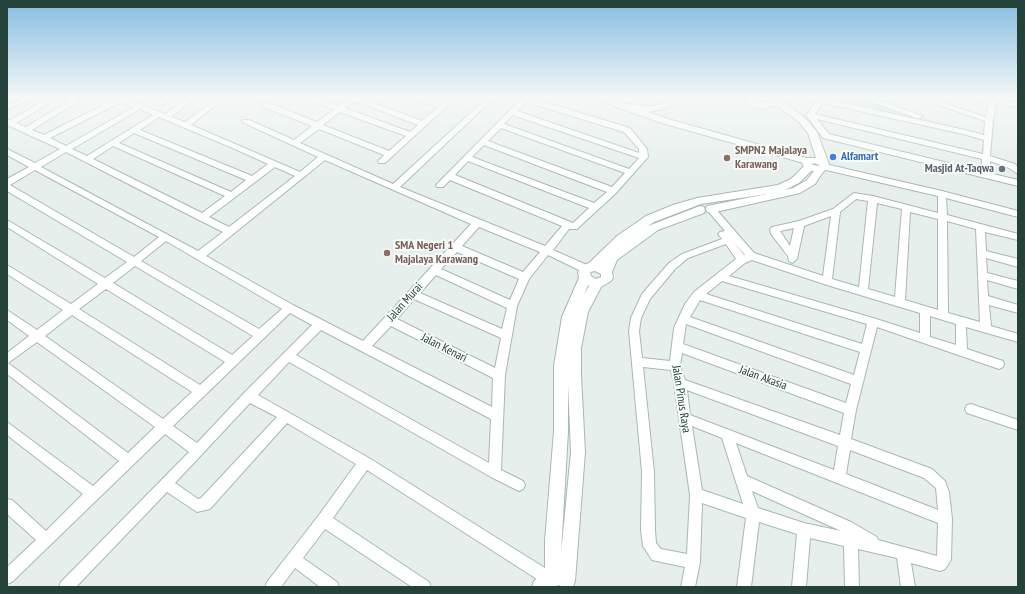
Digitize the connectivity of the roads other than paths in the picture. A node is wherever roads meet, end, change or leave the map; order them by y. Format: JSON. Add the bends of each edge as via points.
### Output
{"nodes":[{"id":1,"x":15,"y":125,"type":"edge"},
{"id":2,"x":35,"y":125,"type":"edge"},
{"id":3,"x":70,"y":125,"type":"edge"},
{"id":4,"x":108,"y":125,"type":"edge"},
{"id":5,"x":145,"y":125,"type":"edge"},
{"id":6,"x":182,"y":125,"type":"edge"},
{"id":7,"x":252,"y":125,"type":"edge"},
{"id":8,"x":317,"y":125,"type":"joint"},
{"id":9,"x":384,"y":125,"type":"edge"},
{"id":10,"x":422,"y":125,"type":"edge"},
{"id":11,"x":462,"y":125,"type":"edge"},
{"id":12,"x":499,"y":125,"type":"joint"},
{"id":13,"x":549,"y":125,"type":"edge"},
{"id":14,"x":610,"y":125,"type":"edge"},
{"id":15,"x":678,"y":125,"type":"edge"},
{"id":16,"x":797,"y":125,"type":"edge"},
{"id":17,"x":806,"y":125,"type":"edge"},
{"id":18,"x":817,"y":125,"type":"edge"},
{"id":19,"x":851,"y":125,"type":"edge"},
{"id":20,"x":934,"y":125,"type":"edge"},
{"id":21,"x":944,"y":125,"type":"edge"},
{"id":22,"x":989,"y":125,"type":"edge"},
{"id":23,"x":185,"y":126,"type":"joint"},
{"id":24,"x":26,"y":130,"type":"junction"},
{"id":25,"x":134,"y":130,"type":"junction"},
{"id":26,"x":965,"y":132,"type":"junction"},
{"id":27,"x":411,"y":135,"type":"junction"},
{"id":28,"x":988,"y":139,"type":"junction"},
{"id":29,"x":43,"y":140,"type":"junction"},
{"id":30,"x":484,"y":141,"type":"junction"},
{"id":31,"x":113,"y":143,"type":"junction"},
{"id":32,"x":295,"y":143,"type":"junction"},
{"id":33,"x":65,"y":150,"type":"junction"},
{"id":34,"x":7,"y":152,"type":"edge"},
{"id":35,"x":390,"y":154,"type":"junction"},
{"id":36,"x":324,"y":157,"type":"junction"},
{"id":37,"x":644,"y":157,"type":"junction"},
{"id":38,"x":986,"y":157,"type":"junction"},
{"id":39,"x":467,"y":158,"type":"junction"},
{"id":40,"x":87,"y":159,"type":"junction"},
{"id":41,"x":382,"y":162,"type":"dead end"},
{"id":42,"x":274,"y":163,"type":"junction"},
{"id":43,"x":809,"y":163,"type":"junction"},
{"id":44,"x":34,"y":167,"type":"junction"},
{"id":45,"x":822,"y":167,"type":"junction"},
{"id":46,"x":1018,"y":171,"type":"edge"},
{"id":47,"x":630,"y":172,"type":"junction"},
{"id":48,"x":300,"y":175,"type":"junction"},
{"id":49,"x":985,"y":175,"type":"junction"},
{"id":50,"x":449,"y":176,"type":"junction"},
{"id":51,"x":252,"y":179,"type":"junction"},
{"id":52,"x":7,"y":182,"type":"edge"},
{"id":53,"x":1018,"y":183,"type":"edge"},
{"id":54,"x":440,"y":185,"type":"dead end"},
{"id":55,"x":7,"y":187,"type":"edge"},
{"id":56,"x":394,"y":188,"type":"junction"},
{"id":57,"x":614,"y":189,"type":"junction"},
{"id":58,"x":942,"y":194,"type":"junction"},
{"id":59,"x":231,"y":195,"type":"junction"},
{"id":60,"x":873,"y":199,"type":"junction"},
{"id":61,"x":596,"y":207,"type":"junction"},
{"id":62,"x":703,"y":207,"type":"junction"},
{"id":63,"x":906,"y":208,"type":"junction"},
{"id":64,"x":836,"y":210,"type":"junction"},
{"id":65,"x":1018,"y":214,"type":"edge"},
{"id":66,"x":942,"y":217,"type":"junction"},
{"id":67,"x":202,"y":218,"type":"junction"},
{"id":68,"x":7,"y":223,"type":"edge"},
{"id":69,"x":477,"y":223,"type":"junction"},
{"id":70,"x":800,"y":224,"type":"junction"},
{"id":71,"x":571,"y":225,"type":"junction"},
{"id":72,"x":980,"y":227,"type":"junction"},
{"id":73,"x":231,"y":232,"type":"junction"},
{"id":74,"x":166,"y":237,"type":"junction"},
{"id":75,"x":1018,"y":237,"type":"edge"},
{"id":76,"x":728,"y":240,"type":"junction"},
{"id":77,"x":455,"y":247,"type":"junction"},
{"id":78,"x":550,"y":252,"type":"junction"},
{"id":79,"x":981,"y":253,"type":"junction"},
{"id":80,"x":792,"y":255,"type":"junction"},
{"id":81,"x":200,"y":256,"type":"junction"},
{"id":82,"x":747,"y":258,"type":"junction"},
{"id":83,"x":135,"y":261,"type":"junction"},
{"id":84,"x":1018,"y":263,"type":"edge"},
{"id":85,"x":791,"y":268,"type":"junction"},
{"id":86,"x":7,"y":269,"type":"edge"},
{"id":87,"x":434,"y":270,"type":"junction"},
{"id":88,"x":589,"y":274,"type":"junction"},
{"id":89,"x":982,"y":275,"type":"junction"},
{"id":90,"x":525,"y":277,"type":"junction"},
{"id":91,"x":720,"y":277,"type":"junction"},
{"id":92,"x":827,"y":281,"type":"junction"},
{"id":93,"x":106,"y":283,"type":"junction"},
{"id":94,"x":1018,"y":285,"type":"edge"},
{"id":95,"x":863,"y":292,"type":"junction"},
{"id":96,"x":412,"y":294,"type":"junction"},
{"id":97,"x":698,"y":295,"type":"junction"},
{"id":98,"x":983,"y":299,"type":"junction"},
{"id":99,"x":900,"y":302,"type":"junction"},
{"id":100,"x":512,"y":306,"type":"junction"},
{"id":101,"x":289,"y":308,"type":"junction"},
{"id":102,"x":70,"y":310,"type":"junction"},
{"id":103,"x":925,"y":310,"type":"junction"},
{"id":104,"x":1018,"y":310,"type":"edge"},
{"id":105,"x":7,"y":314,"type":"edge"},
{"id":106,"x":943,"y":315,"type":"junction"},
{"id":107,"x":684,"y":319,"type":"junction"},
{"id":108,"x":389,"y":320,"type":"junction"},
{"id":109,"x":960,"y":321,"type":"junction"},
{"id":110,"x":873,"y":322,"type":"junction"},
{"id":111,"x":320,"y":324,"type":"junction"},
{"id":112,"x":986,"y":328,"type":"junction"},
{"id":113,"x":260,"y":335,"type":"junction"},
{"id":114,"x":505,"y":335,"type":"junction"},
{"id":115,"x":38,"y":336,"type":"junction"},
{"id":116,"x":1018,"y":338,"type":"edge"},
{"id":117,"x":925,"y":340,"type":"junction"},
{"id":118,"x":677,"y":346,"type":"junction"},
{"id":119,"x":365,"y":347,"type":"junction"},
{"id":120,"x":866,"y":350,"type":"junction"},
{"id":121,"x":962,"y":351,"type":"junction"},
{"id":122,"x":288,"y":356,"type":"junction"},
{"id":123,"x":7,"y":359,"type":"edge"},
{"id":124,"x":232,"y":361,"type":"junction"},
{"id":125,"x":637,"y":362,"type":"junction"},
{"id":126,"x":999,"y":364,"type":"dead end"},
{"id":127,"x":674,"y":366,"type":"junction"},
{"id":128,"x":7,"y":368,"type":"edge"},
{"id":129,"x":499,"y":375,"type":"junction"},
{"id":130,"x":857,"y":381,"type":"junction"},
{"id":131,"x":680,"y":383,"type":"junction"},
{"id":132,"x":201,"y":392,"type":"junction"},
{"id":133,"x":249,"y":396,"type":"junction"},
{"id":134,"x":971,"y":409,"type":"dead end"},
{"id":135,"x":850,"y":410,"type":"junction"},
{"id":136,"x":286,"y":416,"type":"junction"},
{"id":137,"x":497,"y":416,"type":"junction"},
{"id":138,"x":685,"y":418,"type":"junction"},
{"id":139,"x":1018,"y":425,"type":"edge"},
{"id":140,"x":165,"y":427,"type":"junction"},
{"id":141,"x":7,"y":428,"type":"edge"},
{"id":142,"x":727,"y":435,"type":"junction"},
{"id":143,"x":844,"y":443,"type":"junction"},
{"id":144,"x":198,"y":451,"type":"junction"},
{"id":145,"x":128,"y":460,"type":"junction"},
{"id":146,"x":365,"y":462,"type":"junction"},
{"id":147,"x":495,"y":474,"type":"junction"},
{"id":148,"x":839,"y":479,"type":"junction"},
{"id":149,"x":742,"y":480,"type":"junction"},
{"id":150,"x":166,"y":484,"type":"junction"},
{"id":151,"x":518,"y":485,"type":"dead end"},
{"id":152,"x":93,"y":494,"type":"junction"},
{"id":153,"x":696,"y":495,"type":"junction"},
{"id":154,"x":7,"y":505,"type":"edge"},
{"id":155,"x":753,"y":514,"type":"junction"},
{"id":156,"x":945,"y":519,"type":"junction"},
{"id":157,"x":324,"y":520,"type":"junction"},
{"id":158,"x":804,"y":530,"type":"junction"},
{"id":159,"x":45,"y":539,"type":"junction"},
{"id":160,"x":851,"y":541,"type":"junction"},
{"id":161,"x":881,"y":547,"type":"junction"},
{"id":162,"x":903,"y":553,"type":"junction"},
{"id":163,"x":294,"y":559,"type":"junction"},
{"id":164,"x":693,"y":562,"type":"junction"},
{"id":165,"x":7,"y":577,"type":"edge"},
{"id":166,"x":556,"y":582,"type":"edge"},
{"id":167,"x":66,"y":587,"type":"edge"},
{"id":168,"x":272,"y":587,"type":"edge"},
{"id":169,"x":332,"y":587,"type":"edge"},
{"id":170,"x":424,"y":587,"type":"edge"},
{"id":171,"x":688,"y":587,"type":"edge"},
{"id":172,"x":744,"y":587,"type":"edge"},
{"id":173,"x":799,"y":587,"type":"edge"},
{"id":174,"x":852,"y":587,"type":"edge"},
{"id":175,"x":908,"y":587,"type":"edge"}],
"edges":[{"from":1,"to":24,"type":"street"},
{"from":2,"to":24,"type":"street"},
{"from":3,"to":29,"type":"street"},
{"from":4,"to":33,"type":"street"},
{"from":5,"to":25,"type":"street"},
{"from":6,"to":23,"type":"street"},
{"from":7,"to":32,"type":"street"},
{"from":8,"to":32,"type":"street"},
{"from":8,"to":35,"type":"street"},
{"from":9,"to":27,"type":"street"},
{"from":10,"to":27,"type":"street"},
{"from":11,"to":56,"type":"street"},
{"from":12,"to":30,"type":"street"},
{"from":12,"to":47,"type":"street"},
{"from":13,"to":37,"type":"street"},
{"from":14,"to":37,"type":"street","via":[[627,130],[643,149]]},
{"from":15,"to":43,"type":"street"},
{"from":16,"to":43,"type":"street","via":[[806,134],[814,155]]},
{"from":17,"to":45,"type":"street","via":[[817,143]]},
{"from":18,"to":49,"type":"street","via":[[828,137]]},
{"from":19,"to":38,"type":"street"},
{"from":20,"to":26,"type":"street"},
{"from":21,"to":26,"type":"street"},
{"from":22,"to":28,"type":"street"},
{"from":23,"to":42,"type":"street"},
{"from":24,"to":29,"type":"street"},
{"from":25,"to":31,"type":"street"},
{"from":25,"to":51,"type":"street"},
{"from":26,"to":28,"type":"street"},
{"from":27,"to":35,"type":"street"},
{"from":28,"to":38,"type":"street"},
{"from":29,"to":33,"type":"street"},
{"from":30,"to":39,"type":"street"},
{"from":30,"to":57,"type":"street"},
{"from":31,"to":40,"type":"street"},
{"from":31,"to":59,"type":"street"},
{"from":32,"to":36,"type":"street"},
{"from":33,"to":40,"type":"street"},
{"from":33,"to":44,"type":"street"},
{"from":34,"to":44,"type":"street"},
{"from":35,"to":41,"type":"street"},
{"from":36,"to":48,"type":"street"},
{"from":36,"to":56,"type":"street"},
{"from":37,"to":47,"type":"street"},
{"from":38,"to":46,"type":"street","via":[[1012,166]]},
{"from":38,"to":49,"type":"street"},
{"from":39,"to":50,"type":"street"},
{"from":39,"to":61,"type":"street"},
{"from":40,"to":67,"type":"street"},
{"from":42,"to":48,"type":"street"},
{"from":42,"to":51,"type":"street"},
{"from":43,"to":45,"type":"street"},
{"from":43,"to":62,"type":"street","via":[[794,181],[780,188]]},
{"from":44,"to":52,"type":"street"},
{"from":44,"to":74,"type":"street"},
{"from":45,"to":58,"type":"street"},
{"from":45,"to":62,"type":"street","via":[[810,182],[796,191]]},
{"from":47,"to":57,"type":"street"},
{"from":48,"to":73,"type":"street"},
{"from":49,"to":53,"type":"street"},
{"from":50,"to":54,"type":"street"},
{"from":50,"to":71,"type":"street"},
{"from":51,"to":59,"type":"street"},
{"from":55,"to":83,"type":"street"},
{"from":56,"to":69,"type":"street"},
{"from":57,"to":61,"type":"street"},
{"from":58,"to":65,"type":"street"},
{"from":58,"to":66,"type":"street"},
{"from":59,"to":67,"type":"street"},
{"from":60,"to":63,"type":"street"},
{"from":60,"to":64,"type":"street","via":[[854,196]]},
{"from":60,"to":95,"type":"street"},
{"from":61,"to":71,"type":"street"},
{"from":62,"to":76,"type":"street"},
{"from":62,"to":82,"type":"street"},
{"from":62,"to":88,"type":"street","via":[[677,208],[650,219],[621,239]]},
{"from":62,"to":88,"type":"street","via":[[654,227],[613,257],[606,272],[598,266]]},
{"from":63,"to":66,"type":"street"},
{"from":63,"to":99,"type":"street"},
{"from":64,"to":70,"type":"street"},
{"from":64,"to":92,"type":"street"},
{"from":66,"to":72,"type":"street"},
{"from":66,"to":106,"type":"street"},
{"from":67,"to":73,"type":"street"},
{"from":68,"to":93,"type":"street"},
{"from":69,"to":77,"type":"street","name":"Jalan Murai"},
{"from":69,"to":78,"type":"street"},
{"from":70,"to":80,"type":"street"},
{"from":70,"to":80,"type":"street","via":[[775,230]]},
{"from":71,"to":78,"type":"street"},
{"from":72,"to":75,"type":"street"},
{"from":72,"to":79,"type":"street"},
{"from":73,"to":81,"type":"street"},
{"from":74,"to":81,"type":"street"},
{"from":74,"to":83,"type":"street"},
{"from":76,"to":82,"type":"street"},
{"from":76,"to":125,"type":"street","via":[[685,256],[672,266],[646,297],[636,318],[634,331]]},
{"from":77,"to":87,"type":"street","name":"Jalan Murai"},
{"from":77,"to":90,"type":"street"},
{"from":78,"to":88,"type":"street","via":[[560,261]]},
{"from":78,"to":90,"type":"street"},
{"from":79,"to":84,"type":"street"},
{"from":79,"to":89,"type":"street"},
{"from":80,"to":85,"type":"street"},
{"from":81,"to":101,"type":"street"},
{"from":82,"to":85,"type":"street","via":[[764,259]]},
{"from":82,"to":91,"type":"street","name":"Jalan Pinus Raya"},
{"from":83,"to":93,"type":"street"},
{"from":83,"to":113,"type":"street"},
{"from":85,"to":92,"type":"street"},
{"from":86,"to":102,"type":"street"},
{"from":87,"to":96,"type":"street","name":"Jalan Murai"},
{"from":87,"to":100,"type":"street"},
{"from":88,"to":166,"type":"street","via":[[582,312],[569,347],[574,375],[578,452]]},
{"from":89,"to":94,"type":"street"},
{"from":89,"to":98,"type":"street"},
{"from":90,"to":100,"type":"street"},
{"from":91,"to":97,"type":"street","name":"Jalan Pinus Raya"},
{"from":91,"to":110,"type":"street"},
{"from":92,"to":95,"type":"street"},
{"from":93,"to":102,"type":"street"},
{"from":93,"to":124,"type":"street"},
{"from":95,"to":99,"type":"street"},
{"from":96,"to":108,"type":"street","name":"Jalan Murai"},
{"from":96,"to":114,"type":"street"},
{"from":97,"to":107,"type":"street","name":"Jalan Pinus Raya","via":[[688,307]]},
{"from":97,"to":120,"type":"street"},
{"from":98,"to":104,"type":"street"},
{"from":98,"to":112,"type":"street"},
{"from":99,"to":103,"type":"street"},
{"from":100,"to":114,"type":"street"},
{"from":101,"to":111,"type":"street"},
{"from":101,"to":113,"type":"street"},
{"from":102,"to":115,"type":"street"},
{"from":102,"to":132,"type":"street"},
{"from":103,"to":106,"type":"street"},
{"from":103,"to":117,"type":"street"},
{"from":105,"to":115,"type":"street"},
{"from":106,"to":109,"type":"street"},
{"from":107,"to":118,"type":"street","name":"Jalan Pinus Raya"},
{"from":107,"to":130,"type":"street"},
{"from":108,"to":119,"type":"street","name":"Jalan Murai"},
{"from":108,"to":129,"type":"street","name":"Jalan Kenari"},
{"from":109,"to":112,"type":"street"},
{"from":109,"to":121,"type":"street"},
{"from":110,"to":117,"type":"street"},
{"from":110,"to":120,"type":"street"},
{"from":111,"to":119,"type":"street"},
{"from":111,"to":122,"type":"street"},
{"from":112,"to":116,"type":"street"},
{"from":113,"to":124,"type":"street"},
{"from":114,"to":129,"type":"street"},
{"from":115,"to":123,"type":"street"},
{"from":115,"to":140,"type":"street"},
{"from":117,"to":121,"type":"street"},
{"from":118,"to":127,"type":"street","name":"Jalan Pinus Raya"},
{"from":118,"to":135,"type":"street","name":"Jalan Akasia"},
{"from":119,"to":137,"type":"street"},
{"from":120,"to":130,"type":"street"},
{"from":121,"to":126,"type":"street"},
{"from":122,"to":133,"type":"street"},
{"from":122,"to":147,"type":"street"},
{"from":124,"to":132,"type":"street"},
{"from":125,"to":127,"type":"street"},
{"from":125,"to":164,"type":"street","via":[[648,472],[650,546],[657,555]]},
{"from":127,"to":131,"type":"street","name":"Jalan Pinus Raya"},
{"from":128,"to":145,"type":"street"},
{"from":129,"to":137,"type":"street"},
{"from":130,"to":135,"type":"street"},
{"from":131,"to":138,"type":"street","name":"Jalan Pinus Raya"},
{"from":131,"to":143,"type":"street"},
{"from":132,"to":140,"type":"street"},
{"from":133,"to":136,"type":"street"},
{"from":133,"to":144,"type":"street"},
{"from":134,"to":139,"type":"street"},
{"from":135,"to":143,"type":"street"},
{"from":136,"to":146,"type":"street"},
{"from":136,"to":150,"type":"street","via":[[205,504],[197,506]]},
{"from":137,"to":147,"type":"street"},
{"from":138,"to":142,"type":"street"},
{"from":138,"to":153,"type":"street","name":"Jalan Pinus Raya"},
{"from":140,"to":144,"type":"street"},
{"from":140,"to":145,"type":"street"},
{"from":141,"to":152,"type":"street"},
{"from":142,"to":148,"type":"street"},
{"from":142,"to":149,"type":"street"},
{"from":143,"to":148,"type":"street"},
{"from":143,"to":156,"type":"street","via":[[928,473],[936,479],[942,485]]},
{"from":144,"to":150,"type":"street"},
{"from":145,"to":152,"type":"street"},
{"from":146,"to":157,"type":"street"},
{"from":146,"to":166,"type":"street"},
{"from":147,"to":151,"type":"street"},
{"from":148,"to":156,"type":"street"},
{"from":149,"to":155,"type":"street"},
{"from":149,"to":161,"type":"street","via":[[846,527]]},
{"from":150,"to":167,"type":"street"},
{"from":152,"to":159,"type":"street"},
{"from":153,"to":155,"type":"street"},
{"from":153,"to":164,"type":"street","name":"Jalan Pinus Raya"},
{"from":154,"to":159,"type":"street"},
{"from":155,"to":158,"type":"street"},
{"from":155,"to":172,"type":"street"},
{"from":156,"to":162,"type":"street","via":[[944,560],[940,564]]},
{"from":157,"to":163,"type":"street"},
{"from":157,"to":170,"type":"street"},
{"from":158,"to":160,"type":"street"},
{"from":158,"to":173,"type":"street"},
{"from":159,"to":165,"type":"street"},
{"from":160,"to":161,"type":"street"},
{"from":160,"to":174,"type":"street"},
{"from":161,"to":162,"type":"street"},
{"from":162,"to":175,"type":"street"},
{"from":163,"to":168,"type":"street"},
{"from":163,"to":169,"type":"street"},
{"from":164,"to":171,"type":"street","name":"Jalan Pinus Raya"}]}
